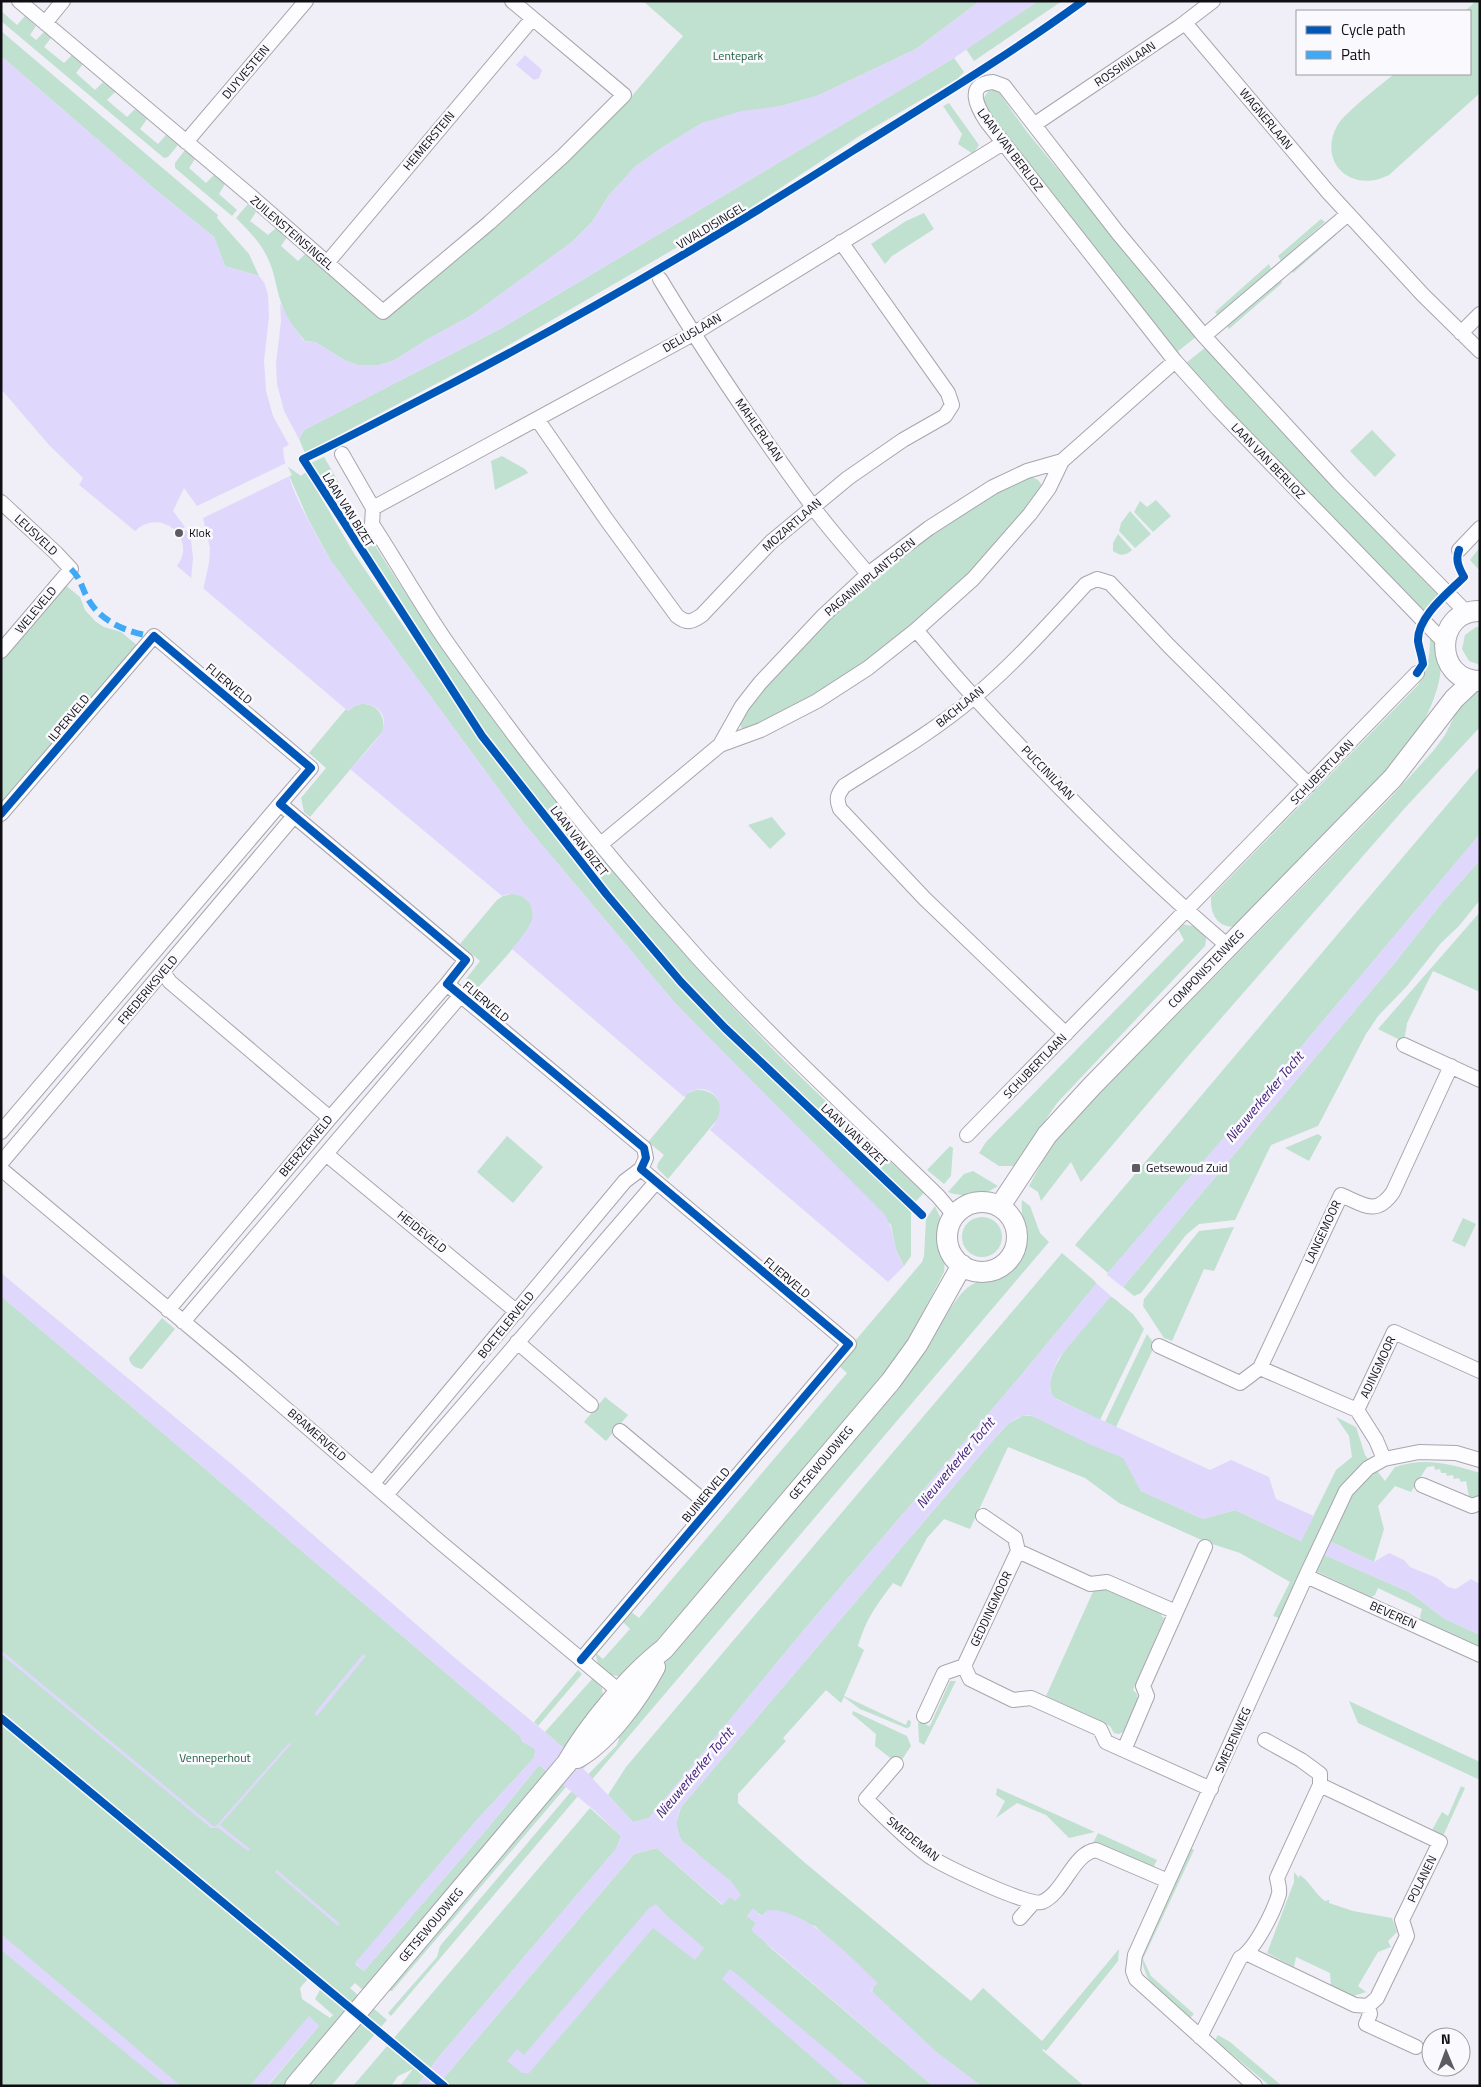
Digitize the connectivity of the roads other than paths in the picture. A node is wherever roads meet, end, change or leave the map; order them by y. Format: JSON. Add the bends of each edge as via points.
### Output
{"nodes":[{"id":1,"x":19,"y":1,"type":"edge"},
{"id":2,"x":63,"y":1,"type":"edge"},
{"id":3,"x":306,"y":1,"type":"edge"},
{"id":4,"x":512,"y":1,"type":"edge"},
{"id":5,"x":1214,"y":1,"type":"edge"},
{"id":6,"x":532,"y":19,"type":"junction"},
{"id":7,"x":45,"y":22,"type":"junction"},
{"id":8,"x":1185,"y":23,"type":"junction"},
{"id":9,"x":1034,"y":124,"type":"junction"},
{"id":10,"x":186,"y":142,"type":"junction"},
{"id":11,"x":1003,"y":143,"type":"junction"},
{"id":12,"x":1348,"y":214,"type":"junction"},
{"id":13,"x":841,"y":242,"type":"junction"},
{"id":14,"x":327,"y":263,"type":"junction"},
{"id":15,"x":660,"y":279,"type":"dead end"},
{"id":16,"x":1480,"y":314,"type":"edge"},
{"id":17,"x":1461,"y":333,"type":"junction"},
{"id":18,"x":693,"y":334,"type":"junction"},
{"id":19,"x":1204,"y":336,"type":"junction"},
{"id":20,"x":1480,"y":351,"type":"edge"},
{"id":21,"x":1175,"y":361,"type":"junction"},
{"id":22,"x":537,"y":419,"type":"junction"},
{"id":23,"x":342,"y":454,"type":"dead end"},
{"id":24,"x":1062,"y":461,"type":"junction"},
{"id":25,"x":1,"y":502,"type":"edge"},
{"id":26,"x":813,"y":507,"type":"junction"},
{"id":27,"x":373,"y":508,"type":"junction"},
{"id":28,"x":1480,"y":528,"type":"edge"},
{"id":29,"x":1458,"y":550,"type":"dead end"},
{"id":30,"x":71,"y":569,"type":"joint"},
{"id":31,"x":868,"y":574,"type":"junction"},
{"id":32,"x":1473,"y":612,"type":"edge"},
{"id":33,"x":916,"y":630,"type":"junction"},
{"id":34,"x":154,"y":636,"type":"joint"},
{"id":35,"x":1444,"y":642,"type":"junction"},
{"id":36,"x":1,"y":650,"type":"edge"},
{"id":37,"x":1452,"y":669,"type":"junction"},
{"id":38,"x":1416,"y":673,"type":"dead end"},
{"id":39,"x":1476,"y":681,"type":"edge"},
{"id":40,"x":974,"y":697,"type":"junction"},
{"id":41,"x":1422,"y":741,"type":"junction"},
{"id":42,"x":720,"y":745,"type":"junction"},
{"id":43,"x":1309,"y":785,"type":"junction"},
{"id":44,"x":280,"y":804,"type":"junction"},
{"id":45,"x":1,"y":814,"type":"edge"},
{"id":46,"x":294,"y":816,"type":"junction"},
{"id":47,"x":601,"y":844,"type":"junction"},
{"id":48,"x":1186,"y":910,"type":"junction"},
{"id":49,"x":1228,"y":946,"type":"junction"},
{"id":50,"x":163,"y":972,"type":"junction"},
{"id":51,"x":447,"y":984,"type":"junction"},
{"id":52,"x":460,"y":996,"type":"junction"},
{"id":53,"x":1066,"y":1034,"type":"junction"},
{"id":54,"x":1404,"y":1045,"type":"dead end"},
{"id":55,"x":1451,"y":1066,"type":"junction"},
{"id":56,"x":1480,"y":1080,"type":"edge"},
{"id":57,"x":330,"y":1118,"type":"junction"},
{"id":58,"x":1,"y":1132,"type":"edge"},
{"id":59,"x":967,"y":1136,"type":"dead end"},
{"id":60,"x":326,"y":1154,"type":"junction"},
{"id":61,"x":1,"y":1163,"type":"edge"},
{"id":62,"x":1,"y":1169,"type":"edge"},
{"id":63,"x":641,"y":1169,"type":"junction"},
{"id":64,"x":656,"y":1182,"type":"junction"},
{"id":65,"x":1000,"y":1206,"type":"junction"},
{"id":66,"x":954,"y":1215,"type":"junction"},
{"id":67,"x":962,"y":1266,"type":"junction"},
{"id":68,"x":168,"y":1310,"type":"junction"},
{"id":69,"x":517,"y":1312,"type":"junction"},
{"id":70,"x":183,"y":1322,"type":"junction"},
{"id":71,"x":517,"y":1342,"type":"junction"},
{"id":72,"x":849,"y":1344,"type":"joint"},
{"id":73,"x":1159,"y":1346,"type":"dead end"},
{"id":74,"x":1260,"y":1368,"type":"junction"},
{"id":75,"x":1480,"y":1371,"type":"edge"},
{"id":76,"x":591,"y":1405,"type":"dead end"},
{"id":77,"x":1357,"y":1410,"type":"junction"},
{"id":78,"x":620,"y":1431,"type":"dead end"},
{"id":79,"x":1384,"y":1459,"type":"junction"},
{"id":80,"x":1480,"y":1460,"type":"edge"},
{"id":81,"x":373,"y":1483,"type":"junction"},
{"id":82,"x":1422,"y":1485,"type":"dead end"},
{"id":83,"x":386,"y":1495,"type":"junction"},
{"id":84,"x":1480,"y":1504,"type":"edge"},
{"id":85,"x":711,"y":1507,"type":"junction"},
{"id":86,"x":982,"y":1516,"type":"dead end"},
{"id":87,"x":1205,"y":1547,"type":"dead end"},
{"id":88,"x":1018,"y":1551,"type":"junction"},
{"id":89,"x":1306,"y":1576,"type":"junction"},
{"id":90,"x":1176,"y":1612,"type":"junction"},
{"id":91,"x":1480,"y":1655,"type":"edge"},
{"id":92,"x":581,"y":1660,"type":"junction"},
{"id":93,"x":964,"y":1666,"type":"junction"},
{"id":94,"x":626,"y":1697,"type":"junction"},
{"id":95,"x":924,"y":1716,"type":"dead end"},
{"id":96,"x":1265,"y":1740,"type":"dead end"},
{"id":97,"x":1124,"y":1750,"type":"junction"},
{"id":98,"x":896,"y":1764,"type":"dead end"},
{"id":99,"x":1320,"y":1785,"type":"junction"},
{"id":100,"x":1211,"y":1789,"type":"junction"},
{"id":101,"x":1168,"y":1881,"type":"junction"},
{"id":102,"x":1033,"y":1903,"type":"junction"},
{"id":103,"x":1020,"y":1918,"type":"dead end"},
{"id":104,"x":1248,"y":1954,"type":"junction"},
{"id":105,"x":1368,"y":2006,"type":"junction"},
{"id":106,"x":1200,"y":2037,"type":"junction"},
{"id":107,"x":1416,"y":2046,"type":"dead end"},
{"id":108,"x":295,"y":2086,"type":"edge"},
{"id":109,"x":1255,"y":2086,"type":"edge"}],
"edges":[{"from":1,"to":7,"type":"street","name":"ZUILENSTEINSINGEL"},
{"from":2,"to":7,"type":"street"},
{"from":3,"to":10,"type":"street","name":"DUYVESTEIN"},
{"from":4,"to":6,"type":"street"},
{"from":5,"to":8,"type":"street","name":"ROSSINILAAN"},
{"from":6,"to":14,"type":"street","name":"HEIMERSTEIN"},
{"from":6,"to":14,"type":"street","name":"ZUILENSTEINSINGEL","via":[[624,95],[489,223],[383,312]]},
{"from":7,"to":10,"type":"street","name":"ZUILENSTEINSINGEL"},
{"from":8,"to":9,"type":"street","name":"ROSSINILAAN"},
{"from":8,"to":12,"type":"street","name":"WAGNERLAAN"},
{"from":9,"to":11,"type":"street","name":"LAAN VAN BERLIOZ","via":[[1001,84],[983,84],[976,93],[976,103]]},
{"from":9,"to":19,"type":"street","name":"LAAN VAN BERLIOZ","via":[[1118,233]]},
{"from":10,"to":14,"type":"street","name":"ZUILENSTEINSINGEL"},
{"from":11,"to":13,"type":"street","name":"DELIUSLAAN"},
{"from":11,"to":21,"type":"street","name":"LAAN VAN BERLIOZ"},
{"from":12,"to":17,"type":"street","name":"WAGNERLAAN"},
{"from":12,"to":19,"type":"street"},
{"from":13,"to":18,"type":"street","name":"DELIUSLAAN"},
{"from":13,"to":26,"type":"street","name":"MOZARTLAAN","via":[[948,393],[952,406],[945,416],[885,452]]},
{"from":15,"to":18,"type":"street","name":"MAHLERLAAN"},
{"from":16,"to":17,"type":"street"},
{"from":17,"to":20,"type":"street","name":"WAGNERLAAN"},
{"from":18,"to":22,"type":"street","name":"DELIUSLAAN"},
{"from":18,"to":26,"type":"street","name":"MAHLERLAAN"},
{"from":19,"to":32,"type":"street","name":"LAAN VAN BERLIOZ","via":[[1346,490]]},
{"from":21,"to":24,"type":"street","name":"PAGANINIPLANTSOEN"},
{"from":21,"to":35,"type":"street","name":"LAAN VAN BERLIOZ"},
{"from":22,"to":26,"type":"street","name":"MOZARTLAAN","via":[[611,527],[677,616],[685,622],[693,622],[702,615],[771,542]]},
{"from":22,"to":27,"type":"street","name":"DELIUSLAAN"},
{"from":23,"to":27,"type":"street","name":"LAAN VAN BIZET"},
{"from":24,"to":31,"type":"street","name":"PAGANINIPLANTSOEN","via":[[993,487],[928,528]]},
{"from":24,"to":33,"type":"street","name":"PAGANINIPLANTSOEN","via":[[1049,488],[1030,514],[973,579]]},
{"from":25,"to":30,"type":"street","name":"LEUSVELD"},
{"from":26,"to":31,"type":"street","name":"MAHLERLAAN"},
{"from":27,"to":47,"type":"street","name":"LAAN VAN BIZET","via":[[372,524],[448,643],[530,757]]},
{"from":28,"to":29,"type":"street"},
{"from":30,"to":36,"type":"street","name":"WELEVELD"},
{"from":31,"to":42,"type":"street","name":"PAGANINIPLANTSOEN","via":[[760,683],[742,706]]},
{"from":32,"to":35,"type":"main road","via":[[1456,619]]},
{"from":33,"to":40,"type":"street","name":"PUCCINILAAN"},
{"from":33,"to":42,"type":"street","name":"PAGANINIPLANTSOEN","via":[[868,668],[817,701],[760,730]]},
{"from":34,"to":44,"type":"street","name":"FLIERVELD","via":[[312,768]]},
{"from":34,"to":45,"type":"street","name":"ILPERVELD"},
{"from":35,"to":37,"type":"main road","via":[[1445,656]]},
{"from":37,"to":39,"type":"main road","via":[[1461,677]]},
{"from":37,"to":41,"type":"main road","name":"COMPONISTENWEG","via":[[1448,687]]},
{"from":38,"to":43,"type":"street","name":"SCHUBERTLAAN"},
{"from":39,"to":41,"type":"main road","name":"COMPONISTENWEG","via":[[1454,699]]},
{"from":40,"to":43,"type":"street","name":"BACHLAAN","via":[[1086,584],[1097,579],[1110,583]]},
{"from":40,"to":48,"type":"street","name":"PUCCINILAAN","via":[[1047,774]]},
{"from":40,"to":53,"type":"street","name":"BACHLAAN","via":[[928,733],[844,786],[836,800],[840,809],[925,899]]},
{"from":41,"to":49,"type":"main road","name":"COMPONISTENWEG","via":[[1393,778]]},
{"from":42,"to":47,"type":"street","name":"PAGANINIPLANTSOEN"},
{"from":43,"to":48,"type":"street","name":"SCHUBERTLAAN"},
{"from":44,"to":46,"type":"street","name":"FLIERVELD"},
{"from":44,"to":58,"type":"street","name":"FREDERIKSVELD"},
{"from":46,"to":50,"type":"street","name":"FREDERIKSVELD"},
{"from":46,"to":51,"type":"street","name":"FLIERVELD","via":[[466,960]]},
{"from":47,"to":66,"type":"street","name":"LAAN VAN BIZET","via":[[728,990]]},
{"from":48,"to":49,"type":"street"},
{"from":48,"to":53,"type":"street","name":"SCHUBERTLAAN"},
{"from":49,"to":65,"type":"main road","name":"COMPONISTENWEG","via":[[1047,1136]]},
{"from":50,"to":57,"type":"street","via":[[170,982]]},
{"from":50,"to":61,"type":"street","name":"FREDERIKSVELD"},
{"from":51,"to":52,"type":"street","name":"FLIERVELD"},
{"from":51,"to":57,"type":"street","name":"BEERZERVELD"},
{"from":52,"to":60,"type":"street","name":"BEERZERVELD"},
{"from":52,"to":63,"type":"street","name":"FLIERVELD","via":[[644,1148],[646,1158]]},
{"from":53,"to":59,"type":"street","name":"SCHUBERTLAAN"},
{"from":54,"to":55,"type":"street"},
{"from":55,"to":56,"type":"street"},
{"from":55,"to":74,"type":"street","name":"LANGEMOOR","via":[[1386,1203],[1375,1207],[1340,1195]]},
{"from":57,"to":68,"type":"street","name":"BEERZERVELD"},
{"from":60,"to":69,"type":"street","name":"HEIDEVELD"},
{"from":60,"to":70,"type":"street","name":"BEERZERVELD"},
{"from":62,"to":68,"type":"street","name":"BRAMERVELD"},
{"from":63,"to":64,"type":"street","name":"FLIERVELD"},
{"from":63,"to":69,"type":"street","name":"BOETELERVELD","via":[[625,1181]]},
{"from":64,"to":71,"type":"street","name":"BOETELERVELD"},
{"from":64,"to":72,"type":"street","name":"FLIERVELD"},
{"from":65,"to":66,"type":"main road","via":[[981,1201],[962,1208]]},
{"from":65,"to":67,"type":"main road","via":[[1012,1218],[1017,1234],[1012,1256],[989,1271]]},
{"from":66,"to":67,"type":"main road","via":[[947,1242]]},
{"from":67,"to":94,"type":"main road","name":"GETSEWOUDWEG","via":[[891,1381],[664,1649],[646,1663]]},
{"from":68,"to":70,"type":"street","name":"BRAMERVELD"},
{"from":69,"to":81,"type":"street","name":"BOETELERVELD"},
{"from":70,"to":81,"type":"street","name":"BRAMERVELD"},
{"from":71,"to":76,"type":"street"},
{"from":71,"to":83,"type":"street","name":"BOETELERVELD"},
{"from":72,"to":85,"type":"street","name":"BUINERVELD"},
{"from":73,"to":74,"type":"street","name":"LANGEMOOR","via":[[1240,1383]]},
{"from":74,"to":77,"type":"street"},
{"from":75,"to":77,"type":"street","name":"ADINGMOOR","via":[[1394,1332]]},
{"from":77,"to":79,"type":"street","name":"ADINGMOOR"},
{"from":78,"to":85,"type":"street","name":"BUINERVELD"},
{"from":79,"to":80,"type":"street","name":"SMEDENWEG","via":[[1419,1452],[1456,1453]]},
{"from":79,"to":89,"type":"street","name":"SMEDENWEG","via":[[1368,1468],[1346,1491]]},
{"from":81,"to":83,"type":"street","name":"BRAMERVELD"},
{"from":82,"to":84,"type":"street","via":[[1472,1506]]},
{"from":83,"to":92,"type":"street","name":"BRAMERVELD"},
{"from":85,"to":92,"type":"street","name":"BUINERVELD"},
{"from":86,"to":88,"type":"street","via":[[1015,1538]]},
{"from":87,"to":90,"type":"street"},
{"from":88,"to":90,"type":"street","via":[[1090,1584],[1107,1582]]},
{"from":88,"to":93,"type":"street","name":"GEDDINGMOOR"},
{"from":89,"to":91,"type":"street","name":"BEVEREN"},
{"from":89,"to":100,"type":"street","name":"SMEDENWEG"},
{"from":90,"to":97,"type":"street","via":[[1143,1686],[1147,1696]]},
{"from":92,"to":94,"type":"street","name":"BRAMERVELD"},
{"from":93,"to":95,"type":"street","via":[[944,1673]]},
{"from":93,"to":97,"type":"street","via":[[970,1679],[1013,1700],[1031,1698],[1048,1705],[1100,1729],[1106,1742]]},
{"from":94,"to":108,"type":"main road","name":"GETSEWOUDWEG","via":[[577,1746],[567,1763]]},
{"from":96,"to":99,"type":"street","via":[[1320,1774]]},
{"from":97,"to":100,"type":"street"},
{"from":98,"to":102,"type":"street","name":"SMEDEMAN","via":[[866,1799],[932,1858]]},
{"from":99,"to":104,"type":"street","via":[[1277,1878],[1279,1894],[1256,1944]]},
{"from":99,"to":105,"type":"street","name":"POLANEN","via":[[1440,1842],[1402,1920],[1407,1936],[1378,1998]]},
{"from":100,"to":101,"type":"street","name":"SMEDENWEG"},
{"from":101,"to":102,"type":"street","via":[[1096,1850],[1085,1854],[1057,1890],[1042,1902]]},
{"from":101,"to":106,"type":"street","name":"SMEDENWEG","via":[[1135,1955],[1133,1971],[1136,1980]]},
{"from":102,"to":103,"type":"street"},
{"from":104,"to":105,"type":"street","via":[[1355,2005]]},
{"from":104,"to":106,"type":"street","via":[[1240,1958]]},
{"from":105,"to":107,"type":"street","via":[[1370,2014],[1366,2024]]},
{"from":106,"to":109,"type":"street","name":"SMEDENWEG"}]}
